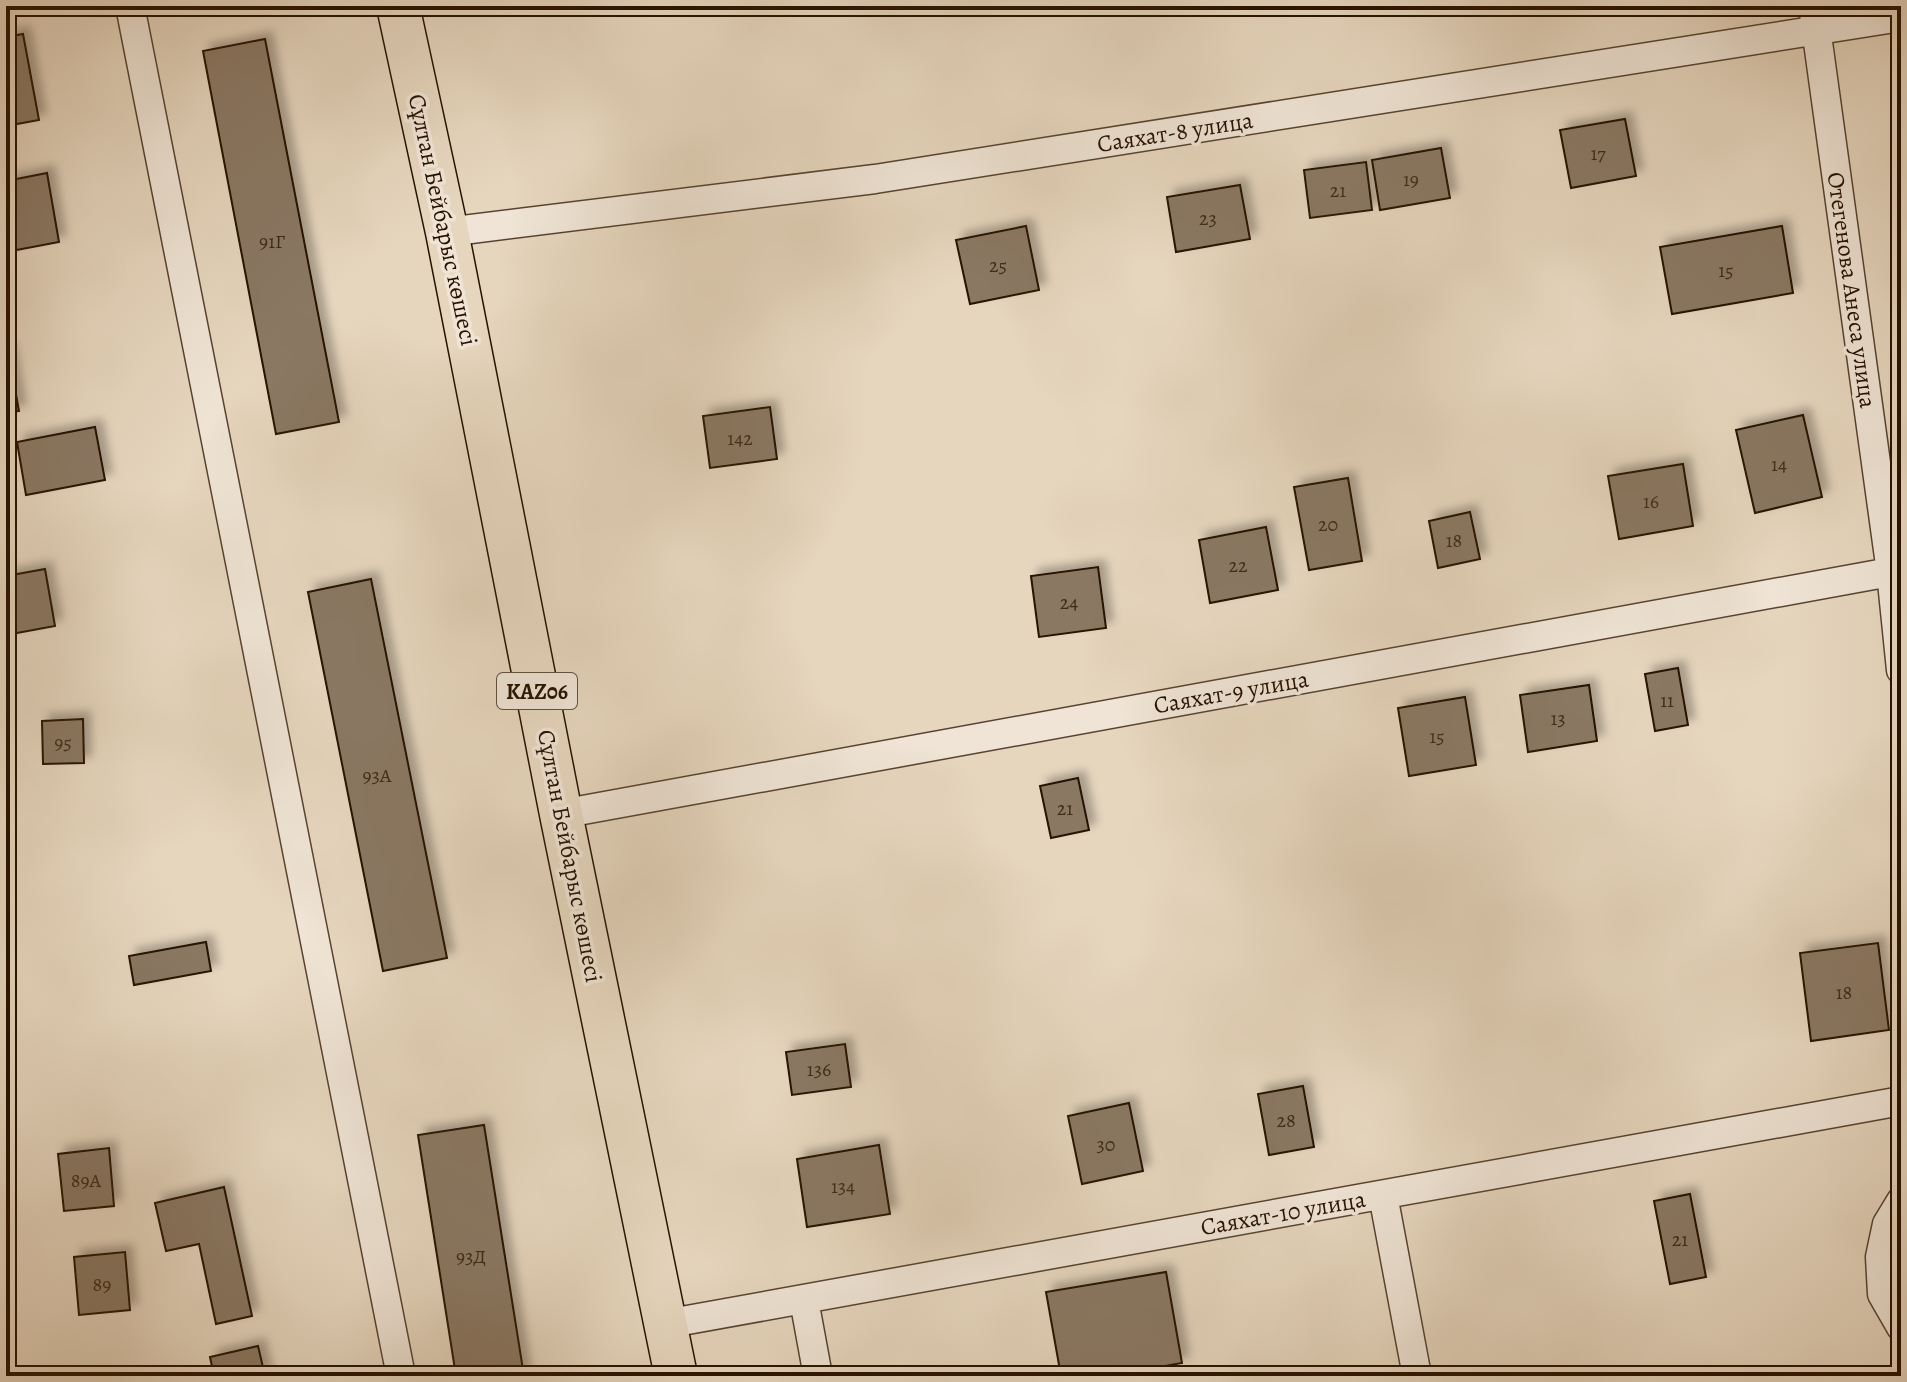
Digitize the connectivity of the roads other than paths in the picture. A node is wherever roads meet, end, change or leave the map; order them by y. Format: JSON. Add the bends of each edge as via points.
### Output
{"nodes":[{"id":1,"x":130,"y":6,"type":"edge"},
{"id":2,"x":398,"y":6,"type":"edge"},
{"id":3,"x":1901,"y":17,"type":"edge"},
{"id":4,"x":1815,"y":19,"type":"edge"},
{"id":5,"x":447,"y":232,"type":"junction"},
{"id":6,"x":1896,"y":571,"type":"edge"},
{"id":7,"x":1901,"y":670,"type":"edge"},
{"id":8,"x":561,"y":814,"type":"junction"},
{"id":9,"x":1901,"y":1101,"type":"edge"},
{"id":10,"x":1383,"y":1195,"type":"junction"},
{"id":11,"x":1901,"y":1201,"type":"edge"},
{"id":12,"x":804,"y":1300,"type":"junction"},
{"id":13,"x":665,"y":1324,"type":"junction"},
{"id":14,"x":1901,"y":1327,"type":"edge"},
{"id":15,"x":401,"y":1376,"type":"edge"},
{"id":16,"x":676,"y":1376,"type":"edge"},
{"id":17,"x":818,"y":1376,"type":"edge"},
{"id":18,"x":1417,"y":1376,"type":"edge"}],
"edges":[{"from":1,"to":15,"type":"street"},
{"from":2,"to":5,"type":"main road","name":"Сұлтан Бейбарыс көшесі","number":"KAZ06"},
{"from":3,"to":4,"type":"street","name":"Саяхат-8 улица"},
{"from":4,"to":5,"type":"street","name":"Саяхат-8 улица","via":[[875,179]]},
{"from":4,"to":6,"type":"street","name":"Отегенова Анеса улица"},
{"from":5,"to":8,"type":"main road","name":"Сұлтан Бейбарыс көшесі","number":"KAZ06"},
{"from":6,"to":7,"type":"street","name":"Отегенова Анеса улица"},
{"from":6,"to":8,"type":"street","name":"Саяхат-9 улица"},
{"from":8,"to":13,"type":"main road","name":"Сұлтан Бейбарыс көшесі","number":"KAZ06"},
{"from":9,"to":10,"type":"street","name":"Саяхат-10 улица"},
{"from":10,"to":12,"type":"street","name":"Саяхат-10 улица"},
{"from":10,"to":18,"type":"street"},
{"from":11,"to":14,"type":"street","via":[[1887,1224],[1880,1257],[1882,1294]]},
{"from":12,"to":13,"type":"street","name":"Саяхат-10 улица"},
{"from":12,"to":17,"type":"street"},
{"from":13,"to":16,"type":"main road","name":"Сұлтан Бейбарыс көшесі","number":"KAZ06"}]}
